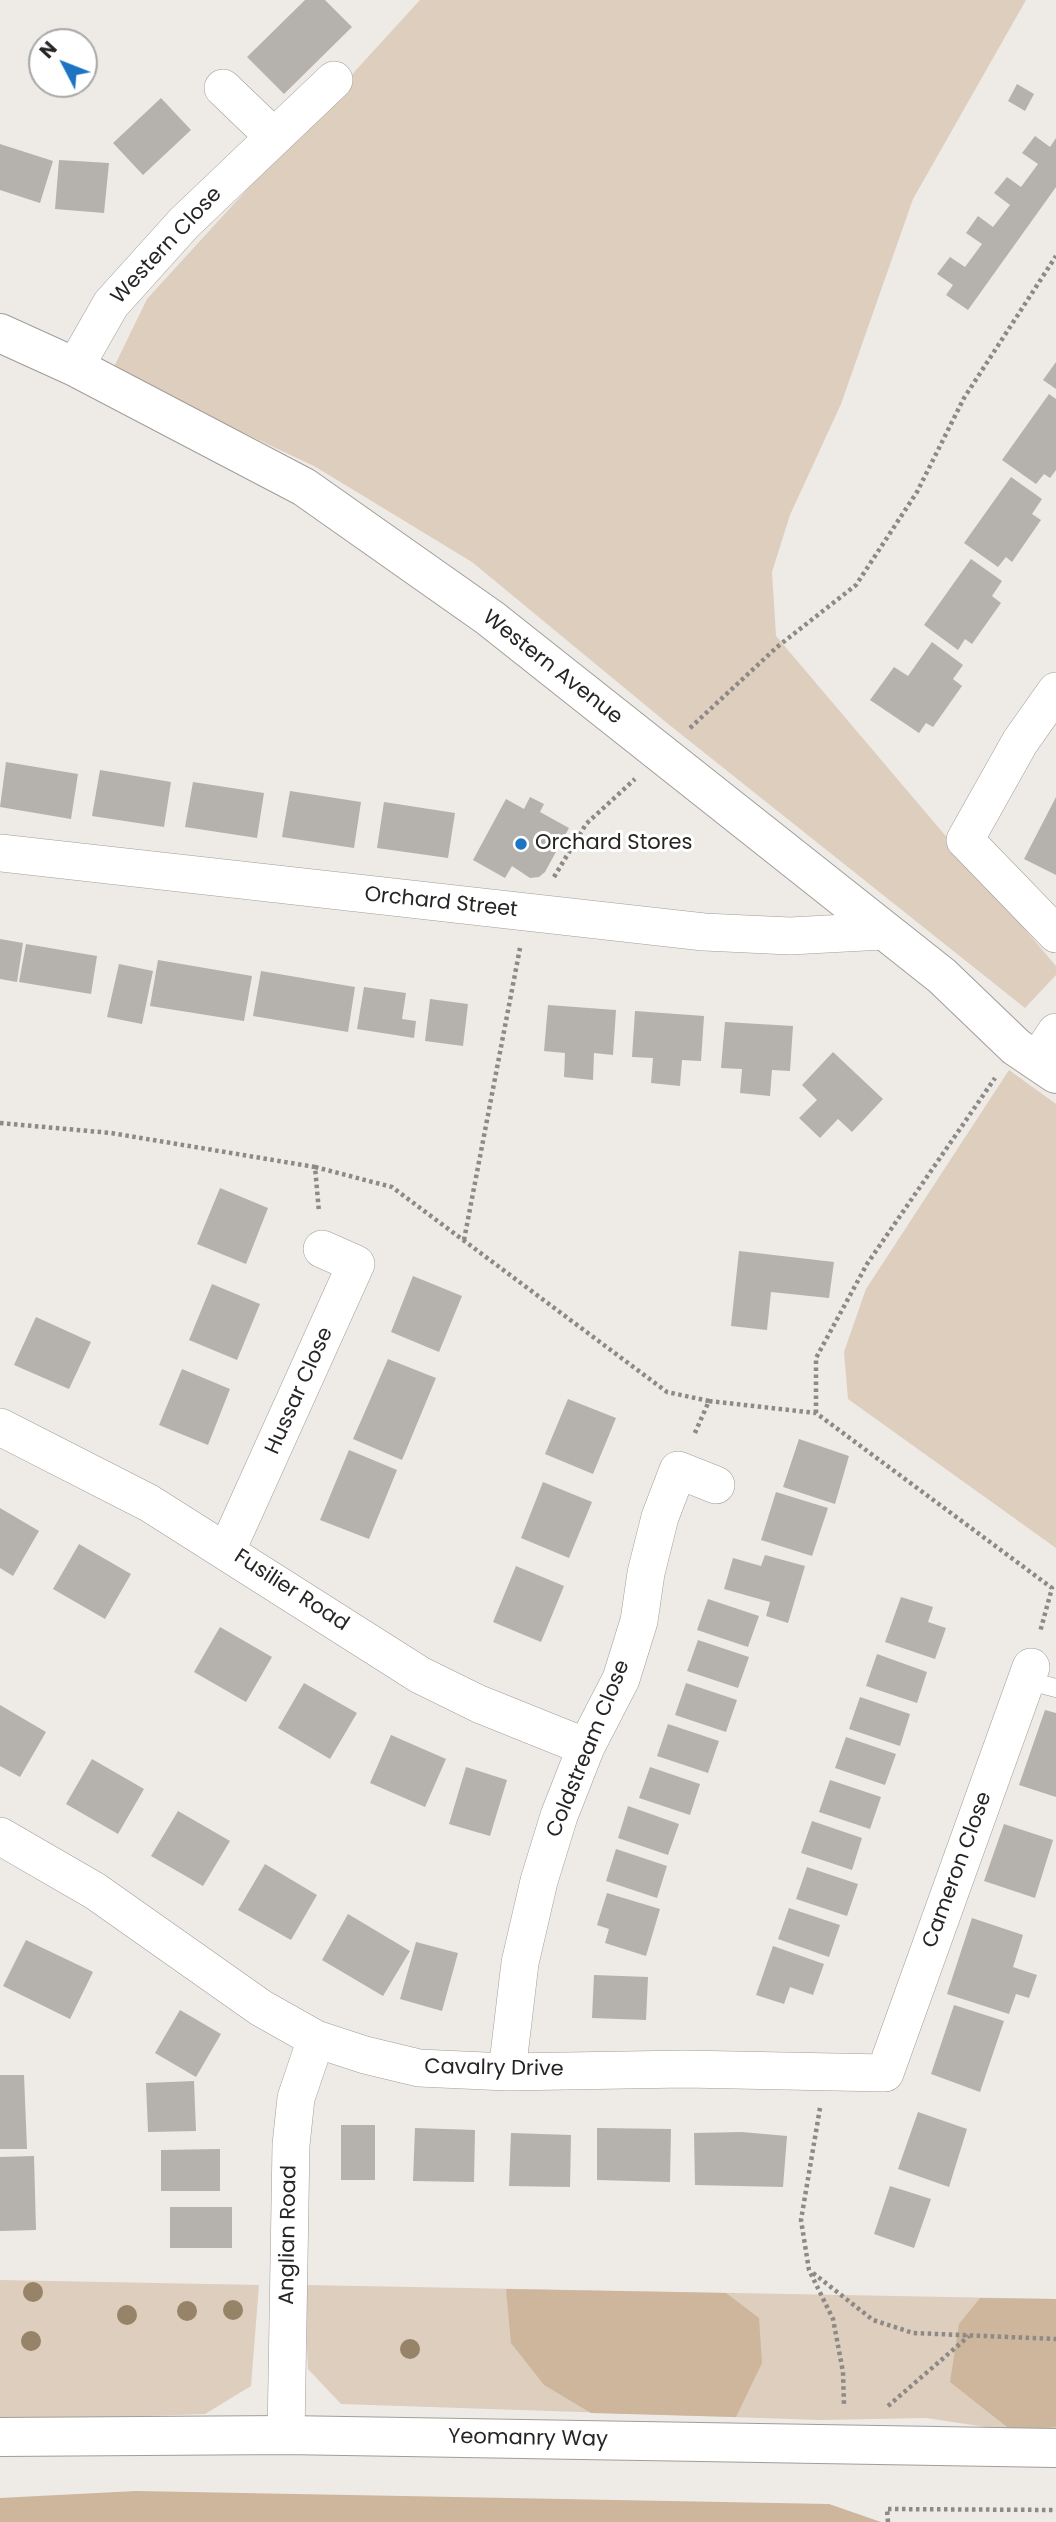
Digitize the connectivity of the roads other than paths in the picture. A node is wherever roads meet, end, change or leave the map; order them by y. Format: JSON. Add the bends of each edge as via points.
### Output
{"nodes":[{"id":1,"x":334,"y":80,"type":"dead end"},
{"id":2,"x":223,"y":88,"type":"dead end"},
{"id":3,"x":274,"y":137,"type":"junction"},
{"id":4,"x":0,"y":333,"type":"edge"},
{"id":5,"x":75,"y":368,"type":"junction"},
{"id":6,"x":1056,"y":691,"type":"edge"},
{"id":7,"x":0,"y":853,"type":"edge"},
{"id":8,"x":883,"y":931,"type":"junction"},
{"id":9,"x":1056,"y":934,"type":"edge"},
{"id":10,"x":1041,"y":1053,"type":"edge"},
{"id":11,"x":322,"y":1249,"type":"road end"},
{"id":12,"x":0,"y":1427,"type":"edge"},
{"id":13,"x":716,"y":1485,"type":"dead end"},
{"id":14,"x":227,"y":1550,"type":"junction"},
{"id":15,"x":1038,"y":1678,"type":"edge"},
{"id":16,"x":586,"y":1746,"type":"junction"},
{"id":17,"x":0,"y":1836,"type":"edge"},
{"id":18,"x":316,"y":2039,"type":"junction"},
{"id":19,"x":507,"y":2072,"type":"junction"},
{"id":20,"x":885,"y":2073,"type":"joint"},
{"id":21,"x":286,"y":2435,"type":"junction"},
{"id":22,"x":0,"y":2437,"type":"edge"},
{"id":23,"x":1056,"y":2448,"type":"edge"}],
"edges":[{"from":1,"to":3,"type":"street","name":"Western Close"},
{"from":2,"to":3,"type":"street"},
{"from":3,"to":5,"type":"street","name":"Western Close","via":[[184,223],[111,304]]},
{"from":4,"to":5,"type":"street","name":"Western Avenue"},
{"from":5,"to":8,"type":"street","name":"Western Avenue","via":[[304,487],[490,618]]},
{"from":6,"to":9,"type":"street","via":[[1020,742],[965,840]]},
{"from":7,"to":8,"type":"street","name":"Orchard Street","via":[[704,932],[790,936]]},
{"from":8,"to":10,"type":"street","name":"Western Avenue"},
{"from":11,"to":14,"type":"street","name":"Hussar Close","via":[[356,1264]]},
{"from":12,"to":14,"type":"street","name":"Fusilier Road","via":[[149,1503]]},
{"from":13,"to":16,"type":"street","name":"Coldstream Close","via":[[678,1470],[660,1517],[639,1621],[621,1679]]},
{"from":14,"to":16,"type":"street","name":"Fusilier Road","via":[[420,1675]]},
{"from":15,"to":20,"type":"street","name":"Cameron Close"},
{"from":16,"to":19,"type":"street","name":"Coldstream Close","via":[[539,1881],[520,1963]]},
{"from":17,"to":18,"type":"street","name":"Cavalry Drive","via":[[95,1891],[261,2007]]},
{"from":18,"to":19,"type":"street","name":"Cavalry Drive","via":[[419,2068]]},
{"from":18,"to":21,"type":"street","name":"Anglian Road","via":[[296,2098],[291,2145]]},
{"from":19,"to":20,"type":"street","name":"Cavalry Drive"},
{"from":21,"to":22,"type":"street","name":"Yeomanry Way"},
{"from":21,"to":23,"type":"street","name":"Yeomanry Way"}]}
